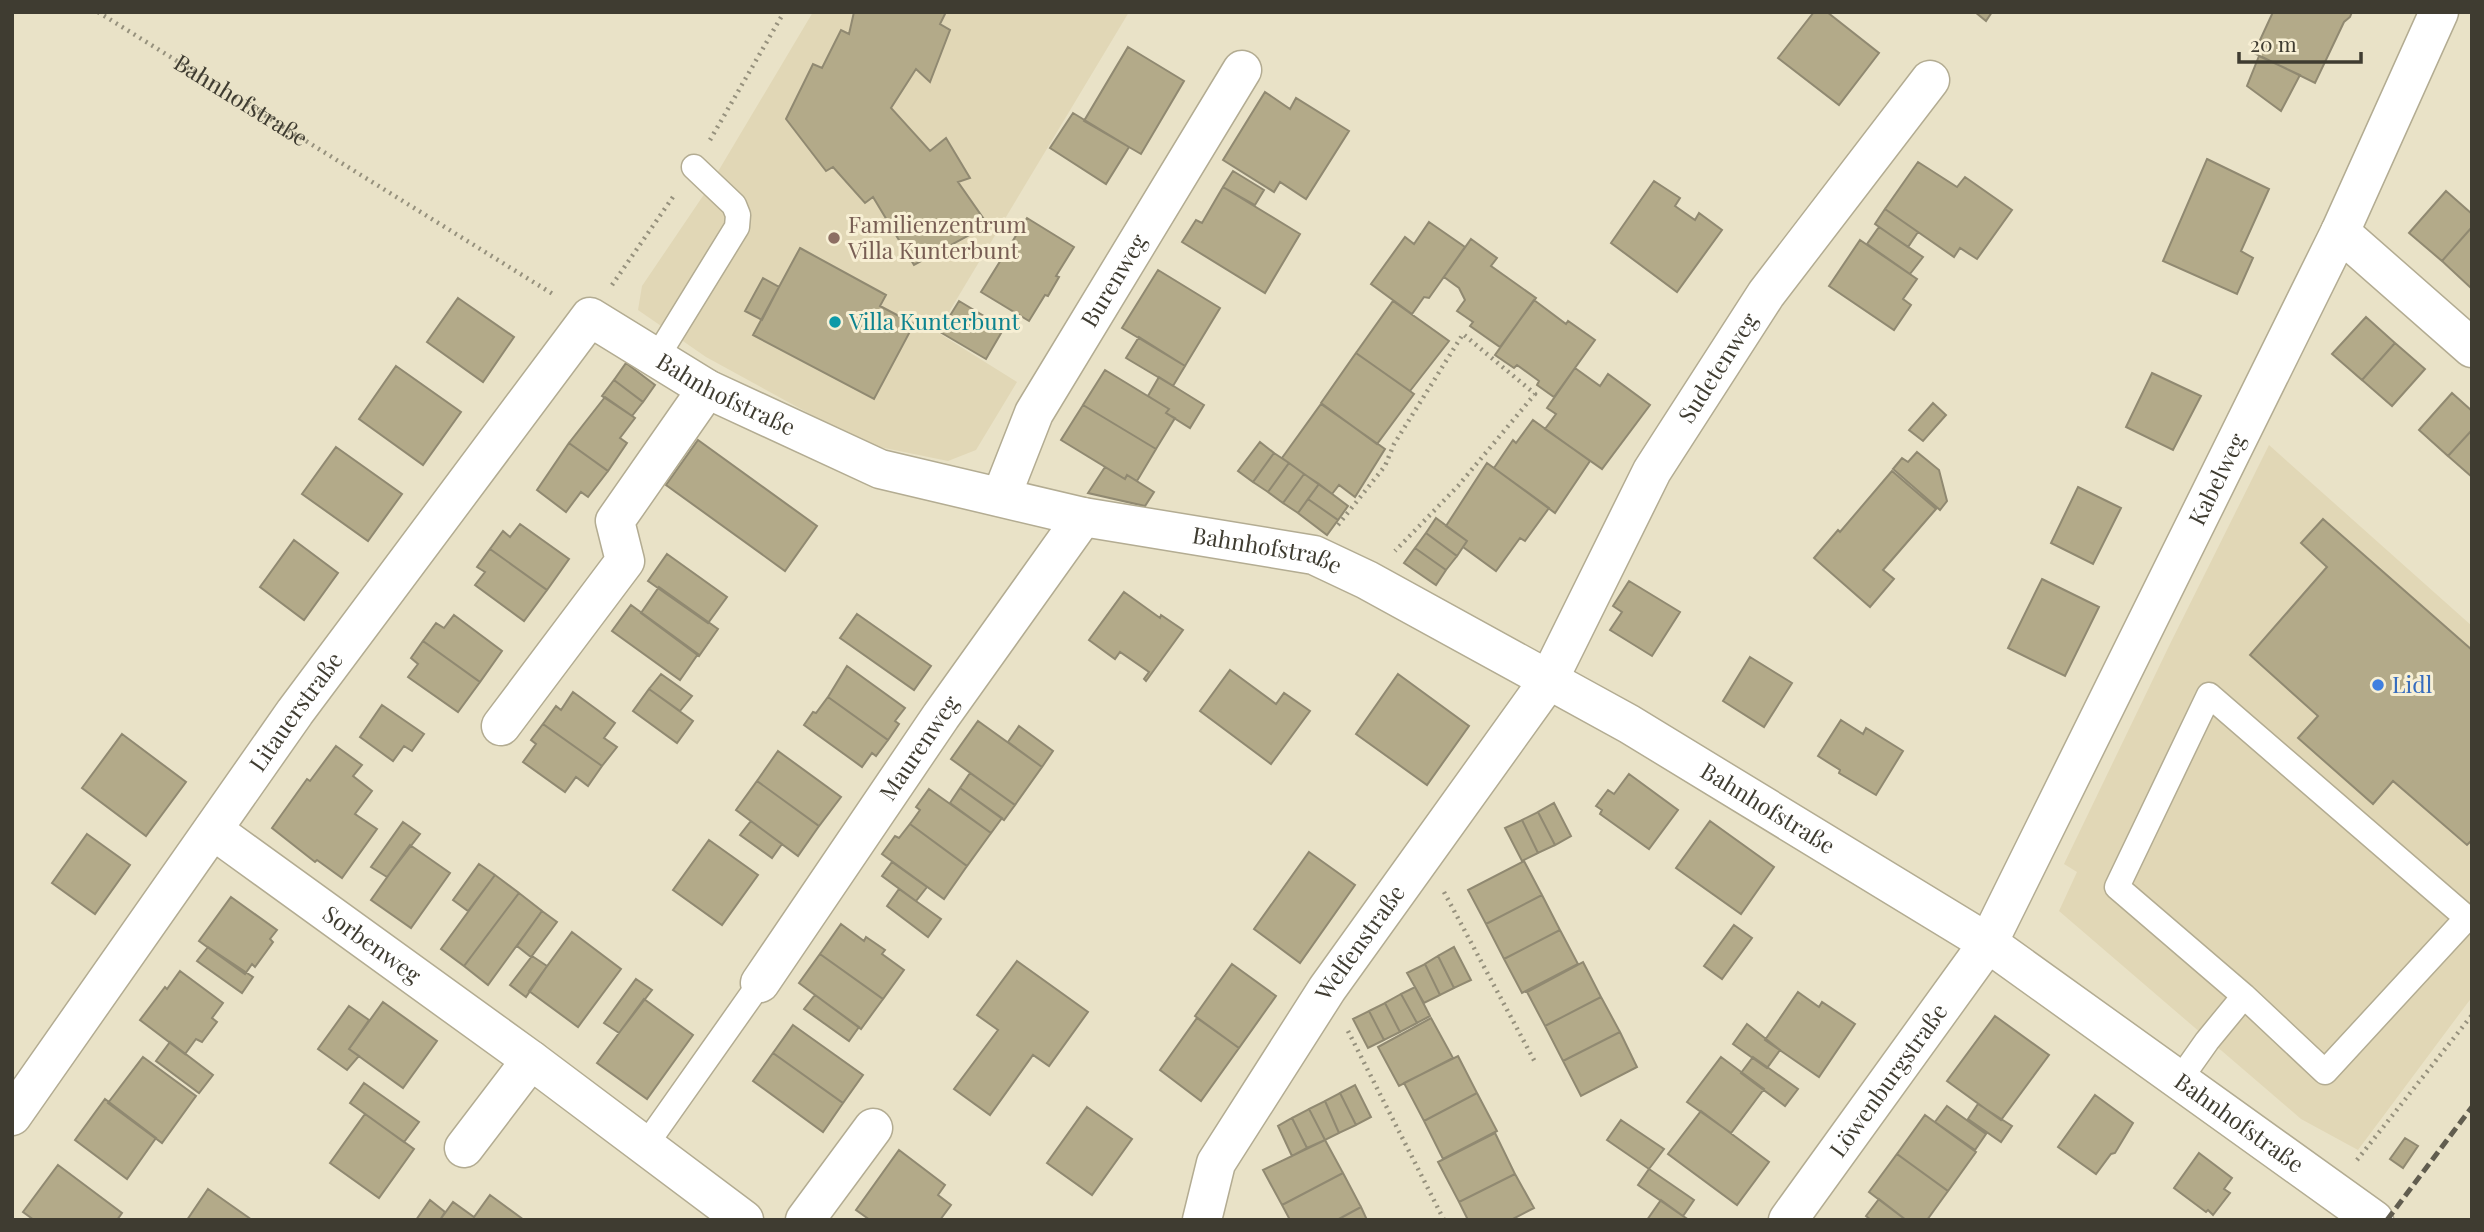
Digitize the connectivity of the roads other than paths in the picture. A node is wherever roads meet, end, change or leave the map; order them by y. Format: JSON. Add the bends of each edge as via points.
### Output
{"nodes":[{"id":1,"x":2439,"y":12,"type":"edge"},
{"id":2,"x":1242,"y":70,"type":"dead end"},
{"id":3,"x":1930,"y":80,"type":"dead end"},
{"id":4,"x":694,"y":167,"type":"dead end"},
{"id":5,"x":2340,"y":232,"type":"junction"},
{"id":6,"x":590,"y":317,"type":"joint"},
{"id":7,"x":2472,"y":348,"type":"edge"},
{"id":8,"x":657,"y":357,"type":"junction"},
{"id":9,"x":707,"y":389,"type":"junction"},
{"id":10,"x":1001,"y":497,"type":"junction"},
{"id":11,"x":1083,"y":517,"type":"junction"},
{"id":12,"x":1548,"y":681,"type":"junction"},
{"id":13,"x":501,"y":726,"type":"dead end"},
{"id":14,"x":213,"y":830,"type":"junction"},
{"id":15,"x":1987,"y":943,"type":"junction"},
{"id":16,"x":760,"y":984,"type":"joint"},
{"id":17,"x":2244,"y":996,"type":"junction"},
{"id":18,"x":531,"y":1060,"type":"junction"},
{"id":19,"x":2178,"y":1082,"type":"junction"},
{"id":20,"x":12,"y":1116,"type":"edge"},
{"id":21,"x":873,"y":1128,"type":"dead end"},
{"id":22,"x":645,"y":1146,"type":"junction"},
{"id":23,"x":464,"y":1148,"type":"dead end"},
{"id":24,"x":2348,"y":1208,"type":"edge"},
{"id":25,"x":744,"y":1220,"type":"edge"},
{"id":26,"x":805,"y":1220,"type":"edge"},
{"id":27,"x":1202,"y":1220,"type":"edge"},
{"id":28,"x":1788,"y":1220,"type":"edge"}],
"edges":[{"from":1,"to":5,"type":"street","name":"Kabelweg"},
{"from":2,"to":10,"type":"street","name":"Burenweg","via":[[1034,413]]},
{"from":3,"to":12,"type":"street","name":"Sudetenweg","via":[[1766,294],[1651,471]]},
{"from":4,"to":8,"type":"lane","via":[[734,205],[737,227]]},
{"from":5,"to":7,"type":"street"},
{"from":5,"to":15,"type":"street","name":"Kabelweg"},
{"from":6,"to":8,"type":"street","name":"Bahnhofstraße"},
{"from":6,"to":14,"type":"street","name":"Litauerstraße","via":[[295,712]]},
{"from":8,"to":9,"type":"street","name":"Bahnhofstraße"},
{"from":9,"to":10,"type":"street","name":"Bahnhofstraße","via":[[880,469]]},
{"from":9,"to":13,"type":"street","via":[[615,521],[625,561]]},
{"from":10,"to":11,"type":"street","name":"Bahnhofstraße"},
{"from":11,"to":12,"type":"street","name":"Bahnhofstraße","via":[[1314,555]]},
{"from":11,"to":16,"type":"street","name":"Maurenweg","via":[[941,716]]},
{"from":12,"to":15,"type":"street","name":"Bahnhofstraße","via":[[1629,724]]},
{"from":12,"to":27,"type":"street","name":"Welfenstraße","via":[[1327,989],[1216,1163]]},
{"from":14,"to":18,"type":"street","name":"Sorbenweg"},
{"from":14,"to":20,"type":"street","name":"Litauerstraße"},
{"from":15,"to":19,"type":"street","name":"Bahnhofstraße"},
{"from":15,"to":28,"type":"street","name":"Löwenburgstraße"},
{"from":16,"to":22,"type":"lane"},
{"from":17,"to":17,"type":"lane","via":[[2325,1072],[2468,918],[2209,695],[2117,887]]},
{"from":17,"to":19,"type":"lane"},
{"from":18,"to":22,"type":"street","name":"Sorbenweg"},
{"from":18,"to":23,"type":"street"},
{"from":19,"to":24,"type":"street","name":"Bahnhofstraße"},
{"from":21,"to":26,"type":"street"},
{"from":22,"to":25,"type":"street","name":"Sorbenweg"}]}
